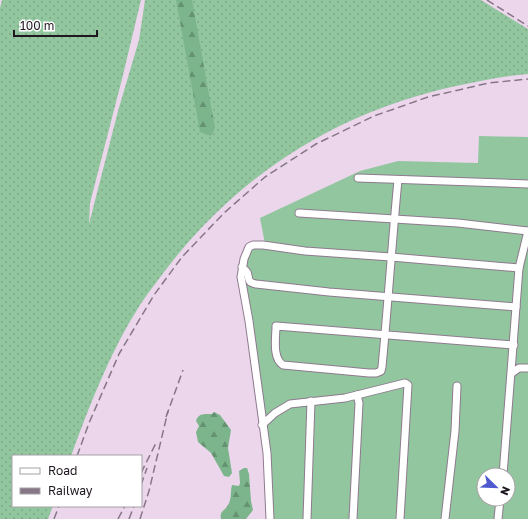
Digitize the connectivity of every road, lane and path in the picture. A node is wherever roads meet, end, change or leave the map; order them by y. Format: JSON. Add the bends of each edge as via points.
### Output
{"nodes":[{"id":1,"x":358,"y":178,"type":"dead end"},
{"id":2,"x":398,"y":180,"type":"junction"},
{"id":3,"x":528,"y":184,"type":"edge"},
{"id":4,"x":299,"y":213,"type":"dead end"},
{"id":5,"x":394,"y":220,"type":"junction"},
{"id":6,"x":528,"y":231,"type":"edge"},
{"id":7,"x":391,"y":257,"type":"junction"},
{"id":8,"x":242,"y":267,"type":"junction"},
{"id":9,"x":519,"y":268,"type":"junction"},
{"id":10,"x":388,"y":297,"type":"junction"},
{"id":11,"x":516,"y":307,"type":"junction"},
{"id":12,"x":385,"y":335,"type":"junction"},
{"id":13,"x":514,"y":345,"type":"junction"},
{"id":14,"x":528,"y":368,"type":"edge"},
{"id":15,"x":512,"y":373,"type":"junction"},
{"id":16,"x":457,"y":386,"type":"dead end"},
{"id":17,"x":357,"y":395,"type":"junction"},
{"id":18,"x":311,"y":401,"type":"junction"},
{"id":19,"x":262,"y":425,"type":"junction"},
{"id":20,"x":504,"y":467,"type":"edge"},
{"id":21,"x":499,"y":507,"type":"edge"},
{"id":22,"x":270,"y":519,"type":"edge"},
{"id":23,"x":307,"y":519,"type":"edge"},
{"id":24,"x":353,"y":519,"type":"edge"},
{"id":25,"x":400,"y":519,"type":"edge"},
{"id":26,"x":445,"y":519,"type":"edge"},
{"id":27,"x":498,"y":519,"type":"edge"}],
"edges":[{"from":1,"to":2,"type":"lane"},
{"from":2,"to":3,"type":"lane"},
{"from":2,"to":5,"type":"lane"},
{"from":4,"to":5,"type":"lane"},
{"from":5,"to":6,"type":"lane","via":[[458,223]]},
{"from":5,"to":7,"type":"lane"},
{"from":6,"to":9,"type":"lane"},
{"from":7,"to":8,"type":"lane","via":[[253,245],[246,252]]},
{"from":7,"to":9,"type":"lane"},
{"from":7,"to":10,"type":"lane"},
{"from":8,"to":10,"type":"lane","via":[[247,272],[248,280],[256,284]]},
{"from":8,"to":19,"type":"lane","via":[[241,276]]},
{"from":9,"to":11,"type":"lane"},
{"from":10,"to":11,"type":"lane"},
{"from":10,"to":12,"type":"lane"},
{"from":11,"to":13,"type":"lane"},
{"from":12,"to":12,"type":"lane","via":[[382,367],[376,373],[283,365],[278,362],[276,356],[276,326]]},
{"from":12,"to":13,"type":"lane"},
{"from":13,"to":15,"type":"lane"},
{"from":14,"to":15,"type":"lane","via":[[519,368]]},
{"from":15,"to":20,"type":"lane"},
{"from":16,"to":26,"type":"lane","via":[[455,431]]},
{"from":17,"to":18,"type":"lane"},
{"from":17,"to":24,"type":"lane","via":[[359,403]]},
{"from":17,"to":25,"type":"lane","via":[[405,383],[408,385]]},
{"from":18,"to":19,"type":"lane","via":[[285,406]]},
{"from":18,"to":23,"type":"lane"},
{"from":19,"to":22,"type":"lane","via":[[267,453]]},
{"from":21,"to":27,"type":"lane"}]}
